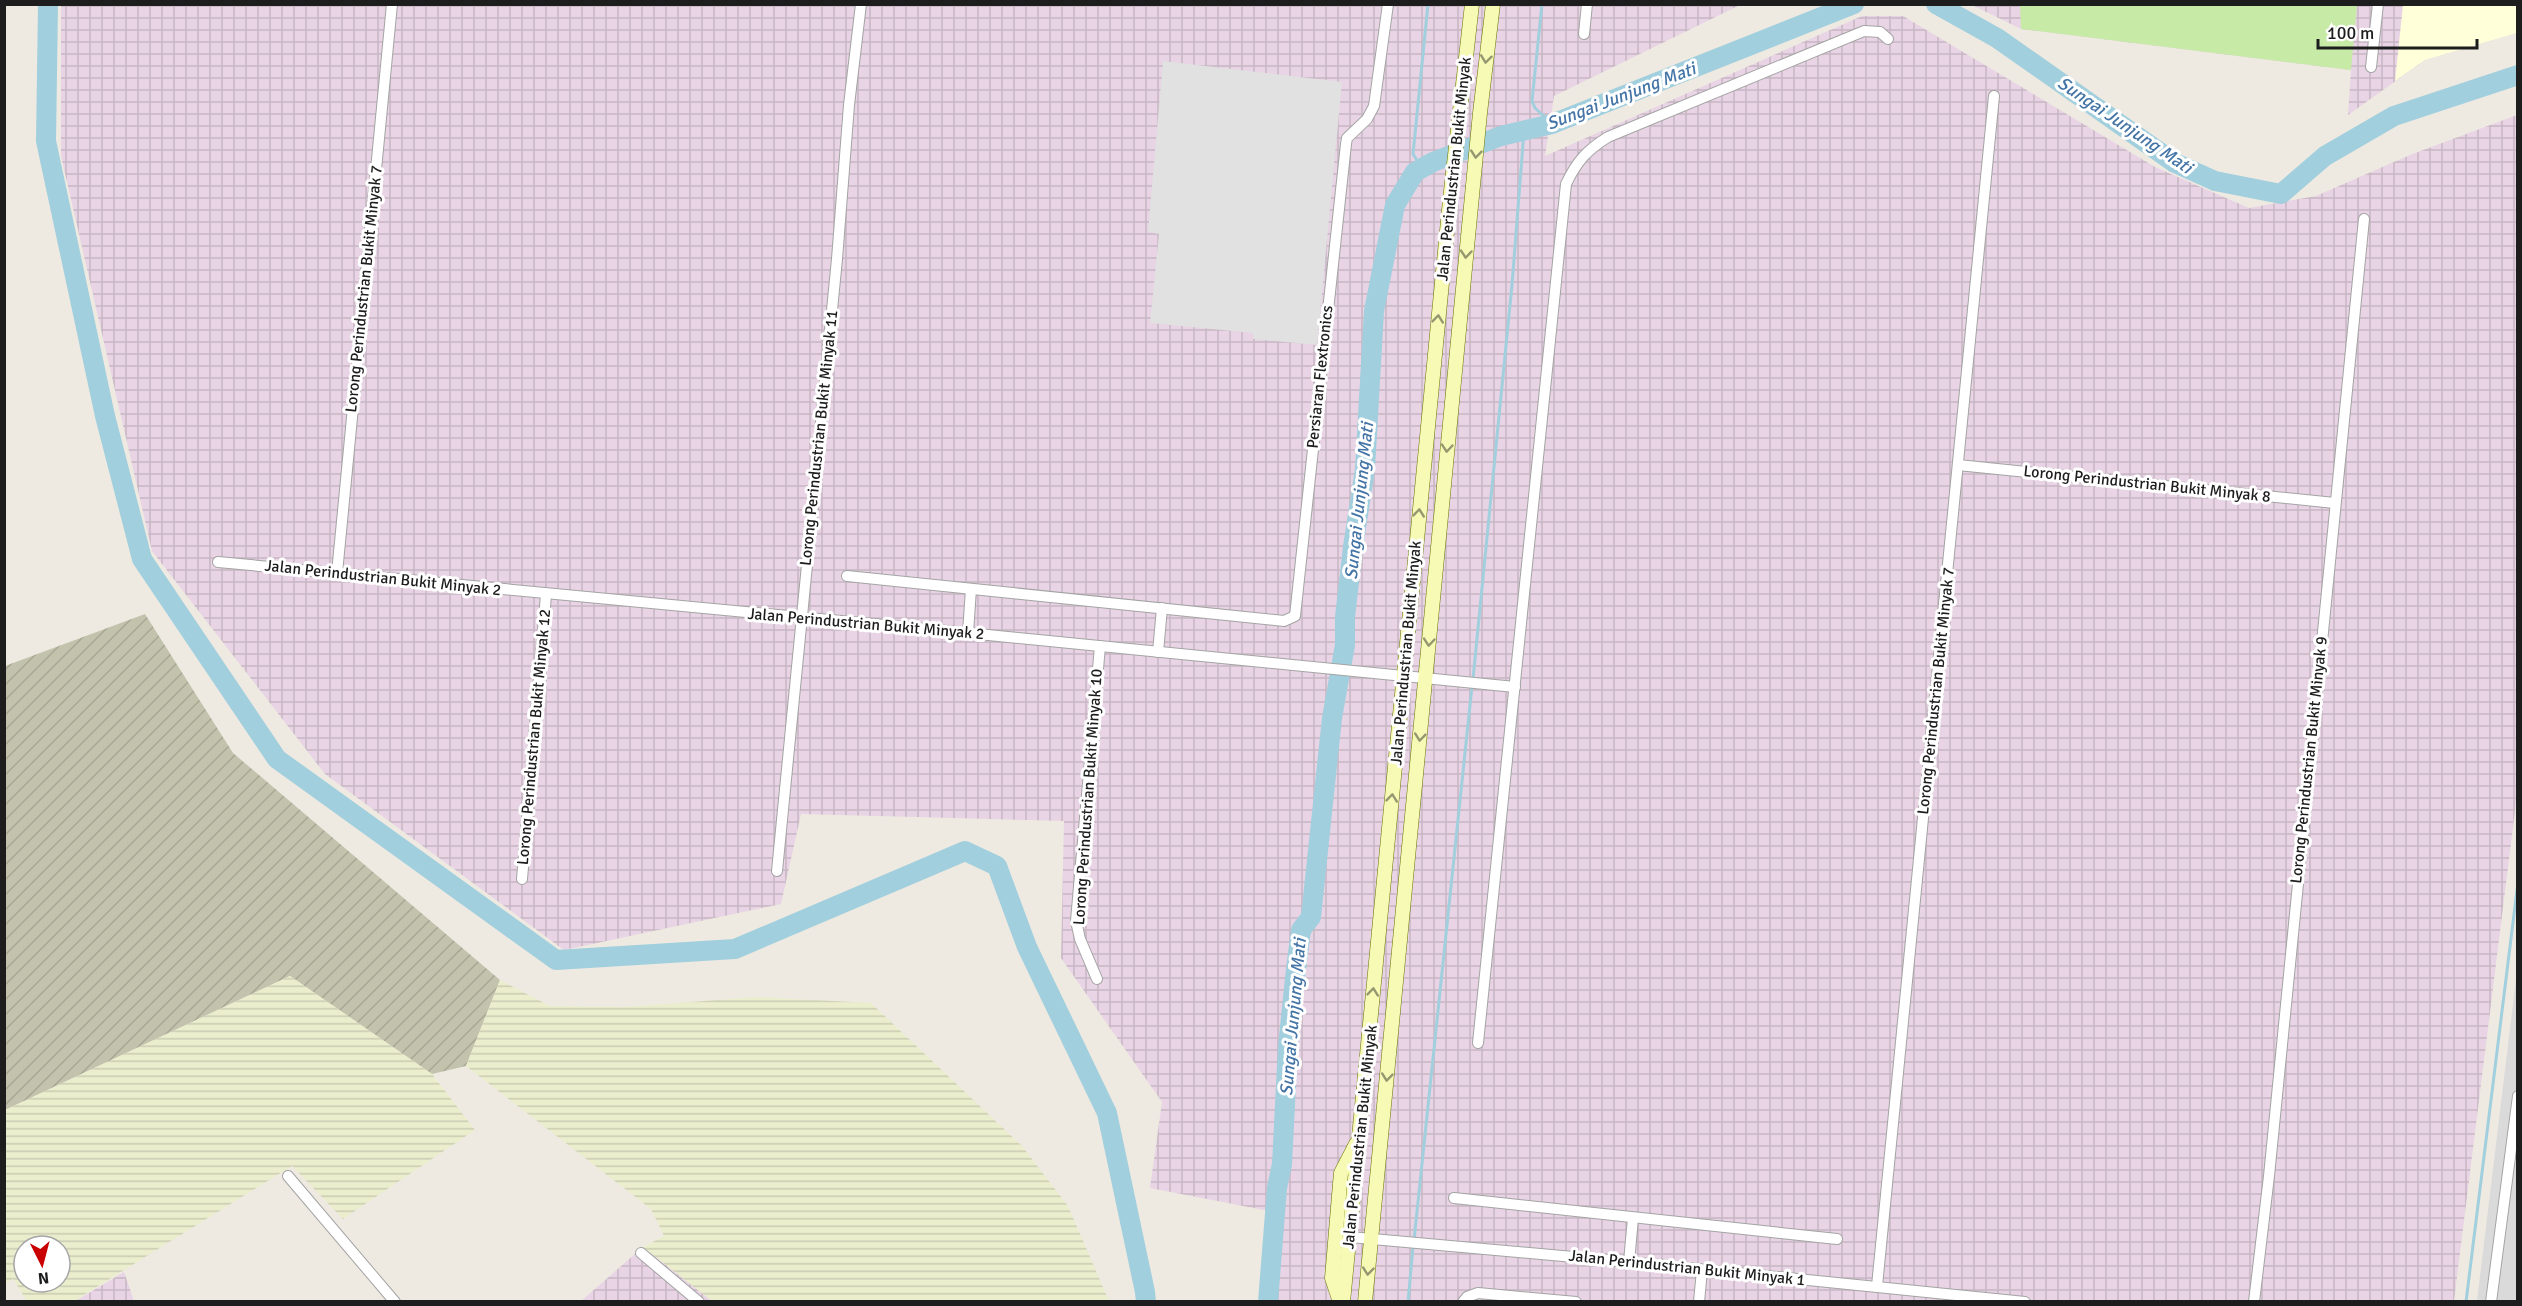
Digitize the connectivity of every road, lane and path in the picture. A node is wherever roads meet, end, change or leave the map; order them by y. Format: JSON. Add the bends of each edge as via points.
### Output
{"nodes":[{"id":1,"x":392,"y":4,"type":"edge"},
{"id":2,"x":861,"y":4,"type":"edge"},
{"id":3,"x":1388,"y":4,"type":"edge"},
{"id":4,"x":1472,"y":4,"type":"edge"},
{"id":5,"x":1493,"y":4,"type":"edge"},
{"id":6,"x":1587,"y":4,"type":"edge"},
{"id":7,"x":2378,"y":4,"type":"edge"},
{"id":8,"x":1584,"y":34,"type":"dead end"},
{"id":9,"x":1888,"y":39,"type":"dead end"},
{"id":10,"x":2371,"y":67,"type":"dead end"},
{"id":11,"x":1994,"y":96,"type":"dead end"},
{"id":12,"x":2364,"y":219,"type":"dead end"},
{"id":13,"x":1958,"y":465,"type":"junction"},
{"id":14,"x":2335,"y":503,"type":"junction"},
{"id":15,"x":218,"y":562,"type":"dead end"},
{"id":16,"x":337,"y":573,"type":"junction"},
{"id":17,"x":847,"y":576,"type":"dead end"},
{"id":18,"x":971,"y":589,"type":"junction"},
{"id":19,"x":546,"y":594,"type":"junction"},
{"id":20,"x":1162,"y":608,"type":"junction"},
{"id":21,"x":801,"y":618,"type":"junction"},
{"id":22,"x":968,"y":633,"type":"junction"},
{"id":23,"x":1100,"y":646,"type":"junction"},
{"id":24,"x":1158,"y":652,"type":"junction"},
{"id":25,"x":1404,"y":676,"type":"junction"},
{"id":26,"x":1426,"y":678,"type":"junction"},
{"id":27,"x":1515,"y":687,"type":"junction"},
{"id":28,"x":777,"y":871,"type":"dead end"},
{"id":29,"x":522,"y":879,"type":"dead end"},
{"id":30,"x":1097,"y":979,"type":"dead end"},
{"id":31,"x":1478,"y":1042,"type":"dead end"},
{"id":32,"x":2517,"y":1096,"type":"edge"},
{"id":33,"x":1360,"y":1135,"type":"junction"},
{"id":34,"x":288,"y":1176,"type":"dead end"},
{"id":35,"x":1454,"y":1198,"type":"dead end"},
{"id":36,"x":1633,"y":1218,"type":"junction"},
{"id":37,"x":1350,"y":1237,"type":"junction"},
{"id":38,"x":1372,"y":1238,"type":"junction"},
{"id":39,"x":1837,"y":1239,"type":"dead end"},
{"id":40,"x":641,"y":1253,"type":"dead end"},
{"id":41,"x":1629,"y":1262,"type":"junction"},
{"id":42,"x":1702,"y":1270,"type":"junction"},
{"id":43,"x":1877,"y":1286,"type":"junction"},
{"id":44,"x":1553,"y":1300,"type":"edge"},
{"id":45,"x":395,"y":1302,"type":"edge"},
{"id":46,"x":699,"y":1302,"type":"edge"},
{"id":47,"x":1342,"y":1302,"type":"edge"},
{"id":48,"x":1365,"y":1302,"type":"edge"},
{"id":49,"x":1463,"y":1302,"type":"edge"},
{"id":50,"x":1576,"y":1302,"type":"edge"},
{"id":51,"x":1699,"y":1302,"type":"edge"},
{"id":52,"x":2025,"y":1302,"type":"edge"},
{"id":53,"x":2254,"y":1302,"type":"edge"},
{"id":54,"x":2491,"y":1302,"type":"edge"}],
"edges":[{"from":1,"to":16,"type":"street","name":"Lorong Perindustrian Bukit Minyak 7"},
{"from":2,"to":21,"type":"street","name":"Lorong Perindustrian Bukit Minyak 11"},
{"from":3,"to":20,"type":"street","name":"Persiaran Flextronics","via":[[1374,106],[1368,119],[1347,138],[1295,616],[1284,621]]},
{"from":25,"to":4,"type":"main road","name":"Jalan Perindustrian Bukit Minyak","one_way":true},
{"from":5,"to":26,"type":"main road","name":"Jalan Perindustrian Bukit Minyak","one_way":true},
{"from":6,"to":8,"type":"street"},
{"from":7,"to":10,"type":"street"},
{"from":9,"to":27,"type":"street","via":[[1880,32],[1864,31],[1608,137],[1575,164],[1566,184]]},
{"from":11,"to":13,"type":"street","name":"Lorong Perindustrian Bukit Minyak 7"},
{"from":12,"to":14,"type":"street","name":"Lorong Perindustrian Bukit Minyak 9"},
{"from":13,"to":14,"type":"street","name":"Lorong Perindustrian Bukit Minyak 8"},
{"from":13,"to":43,"type":"street","name":"Lorong Perindustrian Bukit Minyak 7"},
{"from":14,"to":53,"type":"street","name":"Lorong Perindustrian Bukit Minyak 9"},
{"from":15,"to":16,"type":"street","name":"Jalan Perindustrian Bukit Minyak 2"},
{"from":16,"to":19,"type":"street","name":"Jalan Perindustrian Bukit Minyak 2"},
{"from":17,"to":18,"type":"street"},
{"from":18,"to":20,"type":"street"},
{"from":18,"to":22,"type":"street"},
{"from":19,"to":21,"type":"street","name":"Jalan Perindustrian Bukit Minyak 2"},
{"from":19,"to":29,"type":"street","name":"Lorong Perindustrian Bukit Minyak 12"},
{"from":20,"to":24,"type":"street"},
{"from":21,"to":22,"type":"street","name":"Jalan Perindustrian Bukit Minyak 2"},
{"from":21,"to":28,"type":"street","name":"Lorong Perindustrian Bukit Minyak 11"},
{"from":22,"to":23,"type":"street","name":"Jalan Perindustrian Bukit Minyak 2"},
{"from":23,"to":24,"type":"street","name":"Jalan Perindustrian Bukit Minyak 2"},
{"from":23,"to":30,"type":"street","name":"Lorong Perindustrian Bukit Minyak 10","via":[[1076,921]]},
{"from":24,"to":25,"type":"street","name":"Jalan Perindustrian Bukit Minyak 2"},
{"from":25,"to":26,"type":"street","name":"Jalan Perindustrian Bukit Minyak 2"},
{"from":33,"to":25,"type":"main road","name":"Jalan Perindustrian Bukit Minyak","one_way":true},
{"from":26,"to":27,"type":"street","name":"Jalan Perindustrian Bukit Minyak 2"},
{"from":26,"to":38,"type":"main road","name":"Jalan Perindustrian Bukit Minyak","one_way":true},
{"from":27,"to":31,"type":"street"},
{"from":32,"to":54,"type":"street"},
{"from":33,"to":37,"type":"main road","name":"Jalan Perindustrian Bukit Minyak"},
{"from":33,"to":47,"type":"main road","via":[[1341,1173],[1332,1278]]},
{"from":34,"to":45,"type":"street"},
{"from":35,"to":36,"type":"street"},
{"from":36,"to":39,"type":"street"},
{"from":36,"to":41,"type":"street"},
{"from":37,"to":38,"type":"street","name":"Jalan Perindustrian Bukit Minyak 1"},
{"from":37,"to":47,"type":"main road","name":"Jalan Perindustrian Bukit Minyak"},
{"from":38,"to":41,"type":"street","name":"Jalan Perindustrian Bukit Minyak 1"},
{"from":38,"to":48,"type":"main road","name":"Jalan Perindustrian Bukit Minyak","one_way":true},
{"from":40,"to":46,"type":"street"},
{"from":41,"to":42,"type":"street","name":"Jalan Perindustrian Bukit Minyak 1"},
{"from":42,"to":43,"type":"street","name":"Jalan Perindustrian Bukit Minyak 1"},
{"from":42,"to":51,"type":"street"},
{"from":43,"to":52,"type":"street","name":"Jalan Perindustrian Bukit Minyak 1"},
{"from":44,"to":49,"type":"street","via":[[1478,1293]]},
{"from":44,"to":50,"type":"street"}]}
